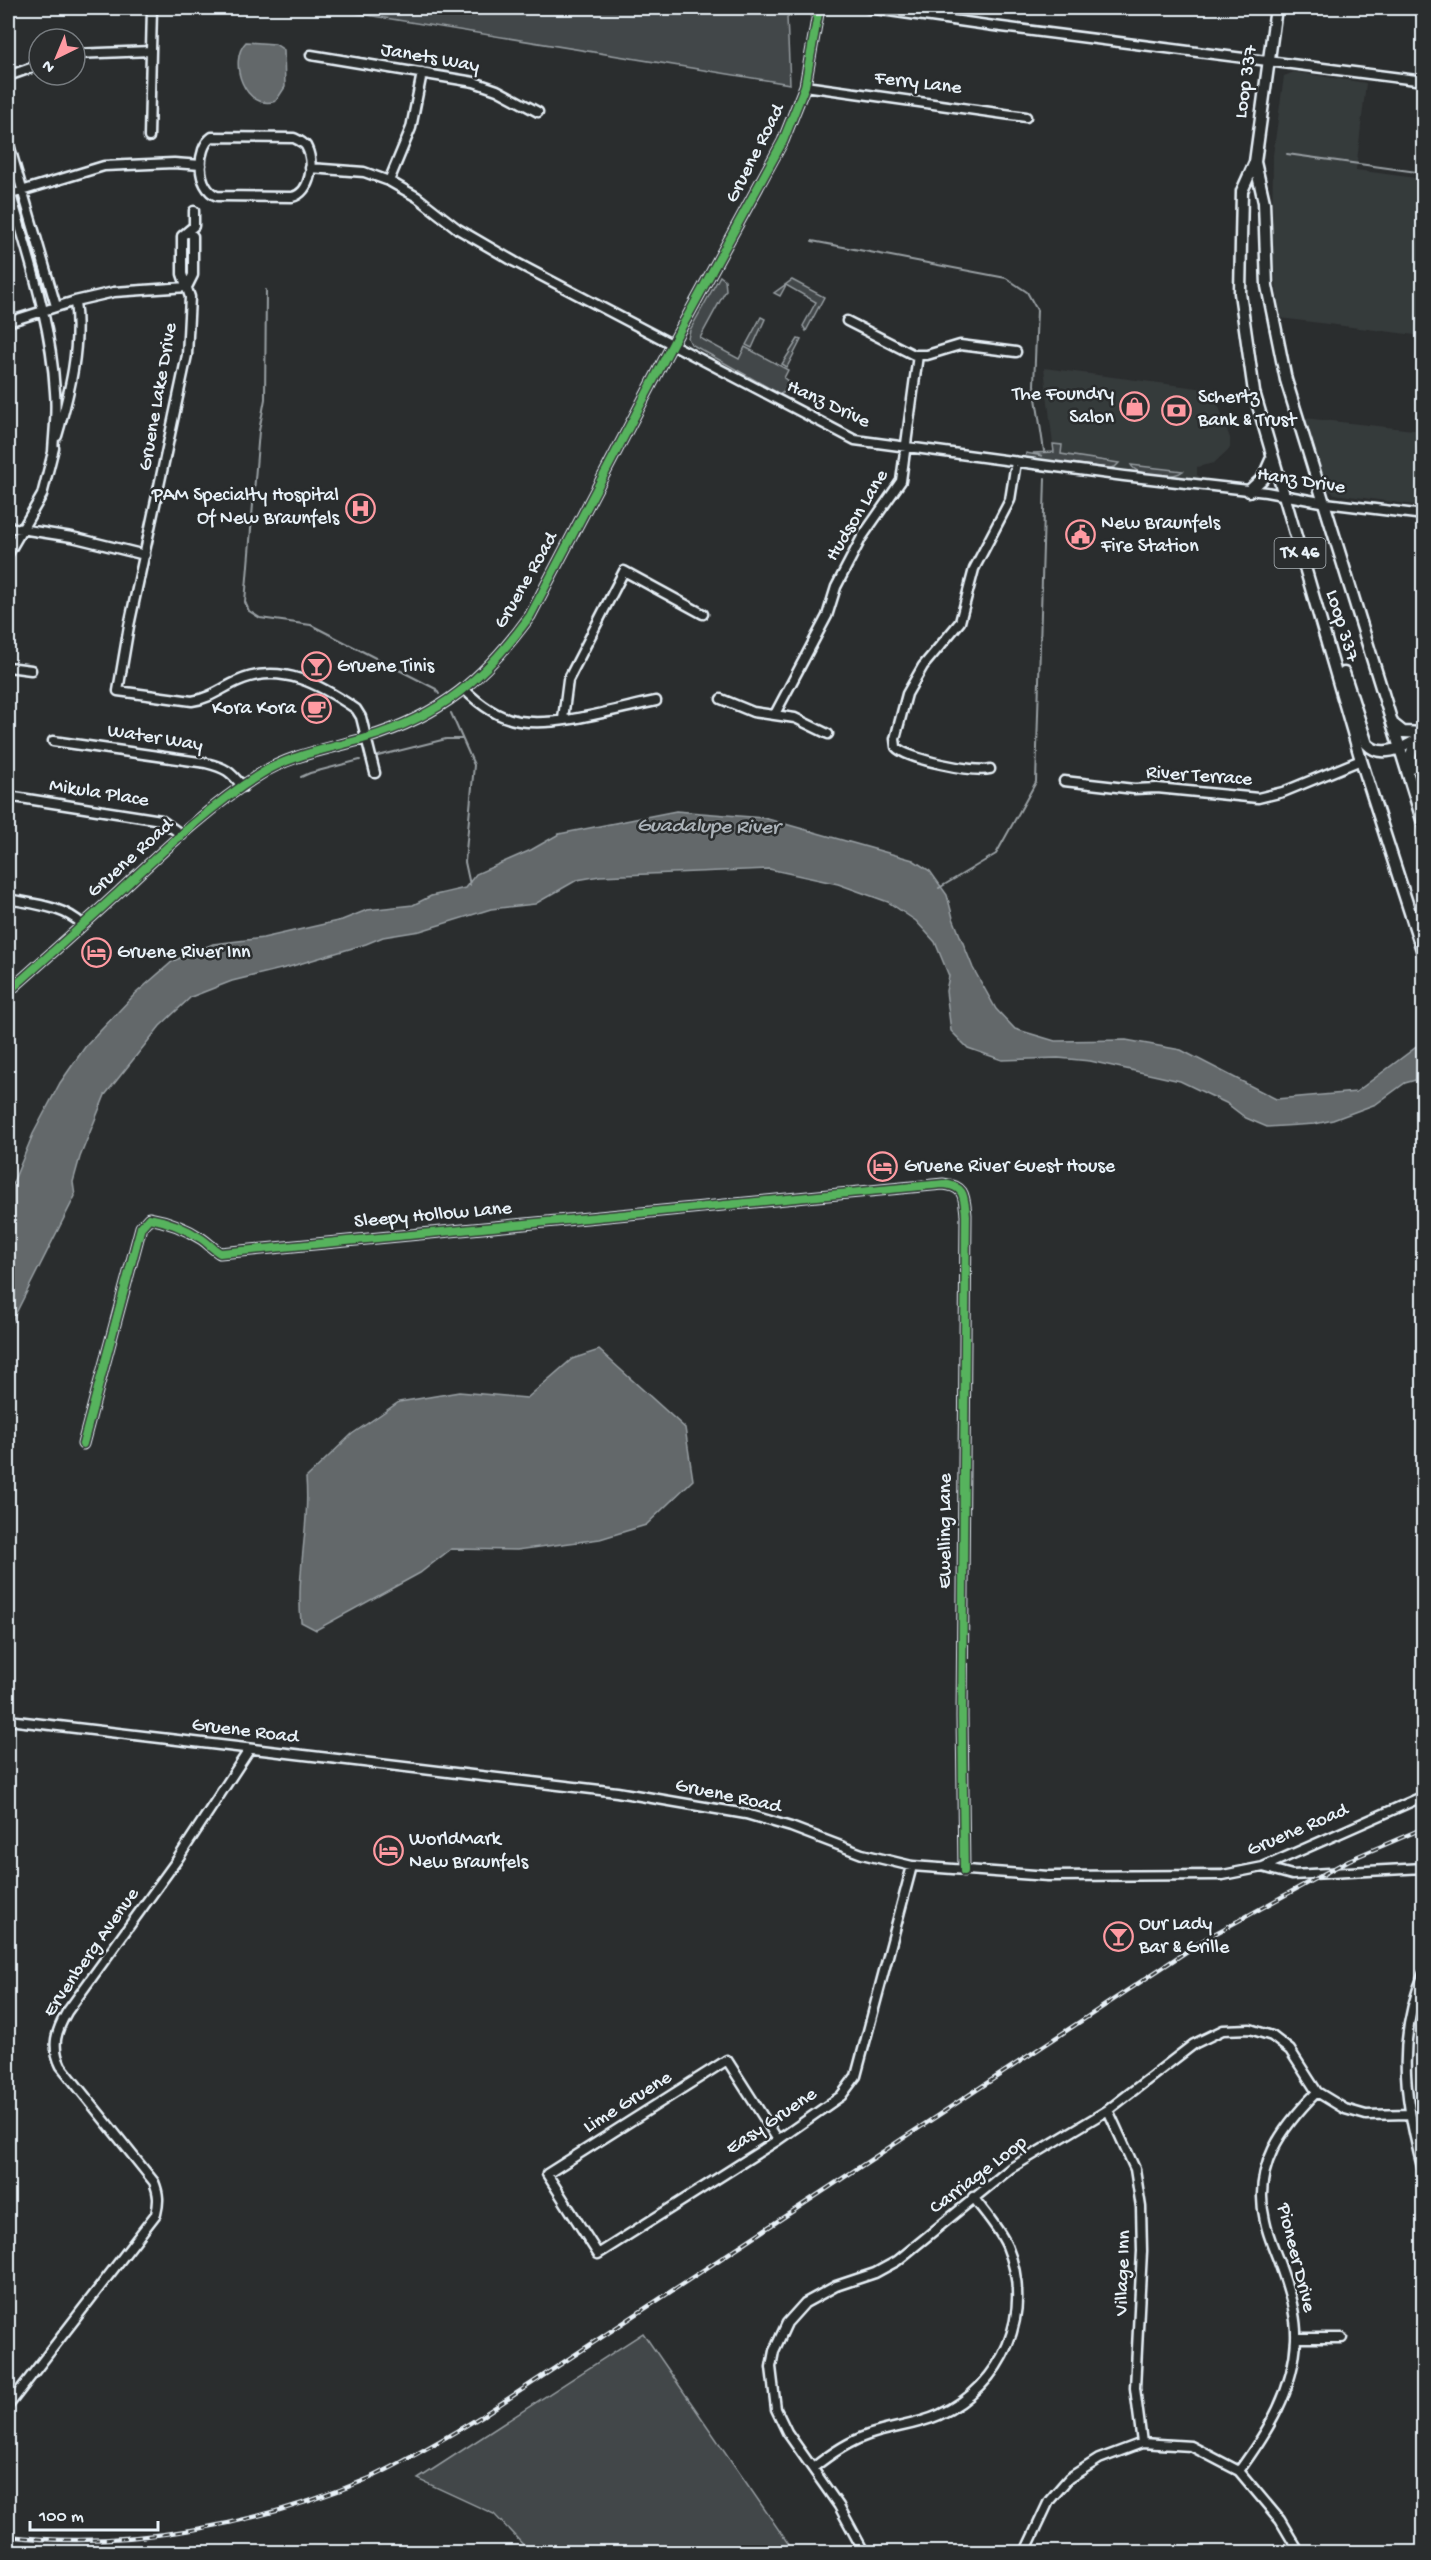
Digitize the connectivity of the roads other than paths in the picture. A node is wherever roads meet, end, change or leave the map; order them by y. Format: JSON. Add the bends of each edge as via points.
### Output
{"nodes":[{"id":1,"x":152,"y":8,"type":"edge"},
{"id":2,"x":819,"y":8,"type":"edge"},
{"id":3,"x":868,"y":8,"type":"edge"},
{"id":4,"x":1276,"y":8,"type":"edge"},
{"id":5,"x":151,"y":51,"type":"junction"},
{"id":6,"x":87,"y":54,"type":"edge"},
{"id":7,"x":311,"y":55,"type":"dead end"},
{"id":8,"x":1268,"y":60,"type":"junction"},
{"id":9,"x":27,"y":69,"type":"edge"},
{"id":10,"x":422,"y":73,"type":"junction"},
{"id":11,"x":8,"y":76,"type":"edge"},
{"id":12,"x":1424,"y":81,"type":"edge"},
{"id":13,"x":806,"y":86,"type":"junction"},
{"id":14,"x":538,"y":112,"type":"dead end"},
{"id":15,"x":1026,"y":117,"type":"dead end"},
{"id":16,"x":149,"y":137,"type":"dead end"},
{"id":17,"x":8,"y":141,"type":"edge"},
{"id":18,"x":1255,"y":162,"type":"junction"},
{"id":19,"x":201,"y":165,"type":"junction"},
{"id":20,"x":310,"y":168,"type":"junction"},
{"id":21,"x":388,"y":181,"type":"junction"},
{"id":22,"x":8,"y":184,"type":"edge"},
{"id":23,"x":22,"y":191,"type":"junction"},
{"id":24,"x":9,"y":195,"type":"edge"},
{"id":25,"x":194,"y":211,"type":"dead end"},
{"id":26,"x":187,"y":287,"type":"junction"},
{"id":27,"x":75,"y":301,"type":"junction"},
{"id":28,"x":56,"y":306,"type":"junction"},
{"id":29,"x":43,"y":310,"type":"junction"},
{"id":30,"x":847,"y":321,"type":"dead end"},
{"id":31,"x":8,"y":322,"type":"edge"},
{"id":32,"x":674,"y":343,"type":"junction"},
{"id":33,"x":1016,"y":352,"type":"dead end"},
{"id":34,"x":918,"y":355,"type":"junction"},
{"id":35,"x":906,"y":448,"type":"junction"},
{"id":36,"x":52,"y":452,"type":"junction"},
{"id":37,"x":1271,"y":460,"type":"junction"},
{"id":38,"x":1016,"y":462,"type":"junction"},
{"id":39,"x":1249,"y":490,"type":"junction"},
{"id":40,"x":1282,"y":495,"type":"junction"},
{"id":41,"x":1326,"y":503,"type":"junction"},
{"id":42,"x":1424,"y":515,"type":"edge"},
{"id":43,"x":8,"y":527,"type":"edge"},
{"id":44,"x":23,"y":529,"type":"junction"},
{"id":45,"x":8,"y":554,"type":"edge"},
{"id":46,"x":145,"y":555,"type":"junction"},
{"id":47,"x":703,"y":614,"type":"dead end"},
{"id":48,"x":1330,"y":651,"type":"junction"},
{"id":49,"x":8,"y":667,"type":"edge"},
{"id":50,"x":31,"y":670,"type":"dead end"},
{"id":51,"x":464,"y":689,"type":"junction"},
{"id":52,"x":722,"y":699,"type":"dead end"},
{"id":53,"x":656,"y":701,"type":"dead end"},
{"id":54,"x":774,"y":714,"type":"junction"},
{"id":55,"x":563,"y":719,"type":"junction"},
{"id":56,"x":1393,"y":724,"type":"junction"},
{"id":57,"x":828,"y":734,"type":"dead end"},
{"id":58,"x":1424,"y":735,"type":"edge"},
{"id":59,"x":367,"y":738,"type":"junction"},
{"id":60,"x":53,"y":741,"type":"dead end"},
{"id":61,"x":1400,"y":748,"type":"junction"},
{"id":62,"x":1361,"y":760,"type":"junction"},
{"id":63,"x":990,"y":769,"type":"dead end"},
{"id":64,"x":375,"y":772,"type":"dead end"},
{"id":65,"x":1064,"y":781,"type":"dead end"},
{"id":66,"x":243,"y":787,"type":"junction"},
{"id":67,"x":8,"y":796,"type":"edge"},
{"id":68,"x":1424,"y":806,"type":"edge"},
{"id":69,"x":1424,"y":826,"type":"edge"},
{"id":70,"x":182,"y":835,"type":"junction"},
{"id":71,"x":8,"y":899,"type":"edge"},
{"id":72,"x":83,"y":925,"type":"junction"},
{"id":73,"x":1424,"y":956,"type":"edge"},
{"id":74,"x":8,"y":992,"type":"edge"},
{"id":75,"x":962,"y":1192,"type":"joint"},
{"id":76,"x":83,"y":1444,"type":"dead end"},
{"id":77,"x":8,"y":1720,"type":"edge"},
{"id":78,"x":249,"y":1750,"type":"junction"},
{"id":79,"x":1424,"y":1796,"type":"edge"},
{"id":80,"x":912,"y":1866,"type":"junction"},
{"id":81,"x":1263,"y":1867,"type":"junction"},
{"id":82,"x":1424,"y":1868,"type":"edge"},
{"id":83,"x":964,"y":1871,"type":"junction"},
{"id":84,"x":1424,"y":1973,"type":"edge"},
{"id":85,"x":1317,"y":2092,"type":"junction"},
{"id":86,"x":1108,"y":2110,"type":"junction"},
{"id":87,"x":1408,"y":2114,"type":"junction"},
{"id":88,"x":778,"y":2140,"type":"junction"},
{"id":89,"x":547,"y":2174,"type":"joint"},
{"id":90,"x":1424,"y":2175,"type":"edge"},
{"id":91,"x":973,"y":2198,"type":"junction"},
{"id":92,"x":1296,"y":2338,"type":"junction"},
{"id":93,"x":1342,"y":2338,"type":"dead end"},
{"id":94,"x":8,"y":2406,"type":"edge"},
{"id":95,"x":1142,"y":2443,"type":"junction"},
{"id":96,"x":813,"y":2468,"type":"junction"},
{"id":97,"x":1239,"y":2471,"type":"junction"},
{"id":98,"x":864,"y":2553,"type":"edge"},
{"id":99,"x":1025,"y":2553,"type":"edge"},
{"id":100,"x":1299,"y":2553,"type":"edge"}],
"edges":[{"from":1,"to":5,"type":"street"},
{"from":2,"to":13,"type":"street","name":"Gruene Road"},
{"from":3,"to":8,"type":"street"},
{"from":4,"to":8,"type":"main road","name":"Loop 337","number":"TX 46"},
{"from":5,"to":6,"type":"street"},
{"from":5,"to":16,"type":"street"},
{"from":7,"to":10,"type":"street","name":"Janets Way"},
{"from":8,"to":12,"type":"street"},
{"from":8,"to":18,"type":"main road","name":"Loop 337","number":"TX 46"},
{"from":9,"to":11,"type":"street"},
{"from":10,"to":14,"type":"street","name":"Janets Way","via":[[486,86]]},
{"from":10,"to":21,"type":"street","via":[[411,128]]},
{"from":13,"to":15,"type":"street","name":"Ferry Lane"},
{"from":13,"to":32,"type":"street","name":"Gruene Road","via":[[783,141]]},
{"from":17,"to":23,"type":"street"},
{"from":18,"to":37,"type":"main road","name":"Loop 337","number":"TX 46","via":[[1242,191],[1240,293],[1254,392]]},
{"from":18,"to":41,"type":"main road","name":"Loop 337","number":"TX 46","via":[[1264,202],[1271,316],[1286,380]]},
{"from":19,"to":20,"type":"street","via":[[204,145],[212,137],[294,138],[307,147]]},
{"from":19,"to":20,"type":"street","via":[[205,188],[217,196],[299,196],[305,190]]},
{"from":19,"to":23,"type":"street","via":[[104,166]]},
{"from":20,"to":21,"type":"street","name":"Hanz Drive","via":[[364,172]]},
{"from":21,"to":32,"type":"street","name":"Hanz Drive","via":[[417,197],[458,230]]},
{"from":22,"to":24,"type":"street"},
{"from":23,"to":24,"type":"street"},
{"from":23,"to":28,"type":"street"},
{"from":24,"to":29,"type":"street"},
{"from":25,"to":26,"type":"street","name":"Gruene Lake Drive","via":[[194,226],[188,231],[193,236],[193,275]]},
{"from":26,"to":27,"type":"street","via":[[114,292]]},
{"from":26,"to":46,"type":"street","name":"Gruene Lake Drive","via":[[190,313],[184,374]]},
{"from":27,"to":28,"type":"street"},
{"from":27,"to":36,"type":"street","via":[[78,345],[74,373]]},
{"from":28,"to":29,"type":"street"},
{"from":29,"to":31,"type":"street"},
{"from":29,"to":36,"type":"street","via":[[56,394]]},
{"from":30,"to":34,"type":"street"},
{"from":32,"to":35,"type":"street","name":"Hanz Drive","via":[[843,435]]},
{"from":32,"to":51,"type":"street","name":"Gruene Road","via":[[530,616],[508,647]]},
{"from":33,"to":34,"type":"street","via":[[960,345]]},
{"from":34,"to":35,"type":"street","name":"Hudson Lane"},
{"from":35,"to":38,"type":"street","name":"Hanz Drive"},
{"from":35,"to":54,"type":"street","name":"Hudson Lane","via":[[900,483],[862,537],[836,587],[827,616]]},
{"from":36,"to":44,"type":"street","via":[[42,495]]},
{"from":37,"to":39,"type":"main road","via":[[1262,481]]},
{"from":37,"to":40,"type":"main road","name":"Loop 337","number":"TX 46"},
{"from":38,"to":39,"type":"street","name":"Hanz Drive"},
{"from":38,"to":63,"type":"street","via":[[1010,500],[974,569],[960,622],[920,670],[904,702],[895,739],[896,747],[907,754],[971,770]]},
{"from":39,"to":40,"type":"street","name":"Hanz Drive"},
{"from":40,"to":41,"type":"street","name":"Hanz Drive"},
{"from":40,"to":48,"type":"main road","name":"Loop 337","number":"TX 46"},
{"from":41,"to":42,"type":"street","name":"Hanz Drive"},
{"from":41,"to":56,"type":"main road","name":"Loop 337","number":"TX 46"},
{"from":43,"to":44,"type":"street"},
{"from":44,"to":45,"type":"street"},
{"from":44,"to":46,"type":"street"},
{"from":46,"to":59,"type":"street","name":"Gruene Lake Drive","via":[[118,691],[203,700],[254,675],[273,672],[298,677],[356,709]]},
{"from":47,"to":55,"type":"street","via":[[624,571],[568,680]]},
{"from":48,"to":61,"type":"main road","via":[[1341,665],[1367,744],[1383,752]]},
{"from":48,"to":62,"type":"main road","name":"Loop 337","number":"TX 46"},
{"from":49,"to":50,"type":"street"},
{"from":51,"to":55,"type":"street","via":[[492,711],[519,721]]},
{"from":51,"to":59,"type":"street","name":"Gruene Road","via":[[415,720]]},
{"from":52,"to":54,"type":"street","via":[[753,712]]},
{"from":53,"to":55,"type":"street"},
{"from":54,"to":57,"type":"street","via":[[795,718]]},
{"from":56,"to":58,"type":"main road","via":[[1403,732]]},
{"from":56,"to":61,"type":"main road","name":"Loop 337","number":"TX 46"},
{"from":58,"to":61,"type":"street"},
{"from":58,"to":68,"type":"main road","via":[[1415,744],[1410,758]]},
{"from":59,"to":64,"type":"street","name":"Gruene Lake Drive"},
{"from":59,"to":66,"type":"street","name":"Gruene Road","via":[[281,763]]},
{"from":60,"to":66,"type":"street","name":"Water Way","via":[[215,765],[232,773]]},
{"from":61,"to":69,"type":"main road","name":"Loop 337","number":"TX 46"},
{"from":62,"to":65,"type":"street","name":"River Terrace","via":[[1284,792],[1258,798]]},
{"from":62,"to":73,"type":"main road","name":"Loop 337","number":"TX 46"},
{"from":66,"to":70,"type":"street","name":"Gruene Road"},
{"from":67,"to":70,"type":"street","name":"Mikula Place","via":[[161,820]]},
{"from":70,"to":72,"type":"street","name":"Gruene Road"},
{"from":71,"to":72,"type":"street","via":[[59,910]]},
{"from":72,"to":74,"type":"street","name":"Gruene Road"},
{"from":75,"to":76,"type":"street","name":"Sleepy Hollow Lane","via":[[943,1184],[220,1253],[167,1221],[148,1218],[141,1227]]},
{"from":75,"to":83,"type":"street","name":"Ewelling Lane","via":[[966,1215]]},
{"from":77,"to":78,"type":"street","name":"Gruene Road"},
{"from":78,"to":80,"type":"street","name":"Gruene Road","via":[[525,1780],[711,1807],[763,1819],[862,1854]]},
{"from":78,"to":94,"type":"street","name":"Ervenberg Avenue","via":[[177,1860],[67,2012],[56,2035],[56,2056],[61,2066],[154,2182],[159,2205],[156,2214]]},
{"from":79,"to":81,"type":"street","name":"Gruene Road"},
{"from":80,"to":83,"type":"street","name":"Gruene Road"},
{"from":80,"to":88,"type":"street","name":"Easy Gruene","via":[[856,2076],[841,2096]]},
{"from":81,"to":82,"type":"street","via":[[1292,1875]]},
{"from":81,"to":83,"type":"street","name":"Gruene Road","via":[[1206,1876]]},
{"from":84,"to":87,"type":"street","via":[[1404,2046]]},
{"from":85,"to":86,"type":"street","name":"Carriage Loop","via":[[1290,2050],[1272,2036],[1250,2029],[1223,2030],[1194,2044]]},
{"from":85,"to":87,"type":"street","name":"Carriage Loop","via":[[1345,2109],[1366,2115]]},
{"from":85,"to":92,"type":"street","name":"Pioneer Drive","via":[[1291,2119],[1271,2150],[1263,2183],[1264,2220],[1290,2292]]},
{"from":86,"to":91,"type":"street","name":"Carriage Loop","via":[[1011,2168]]},
{"from":86,"to":95,"type":"street","name":"Village Inn","via":[[1135,2169],[1141,2207],[1135,2388]]},
{"from":87,"to":90,"type":"street"},
{"from":88,"to":89,"type":"street","name":"Lime Gruene","via":[[727,2060]]},
{"from":88,"to":89,"type":"street","name":"Easy Gruene","via":[[598,2254]]},
{"from":91,"to":96,"type":"street","name":"Carriage Loop","via":[[897,2261],[816,2296],[787,2323],[771,2367],[773,2395],[782,2423]]},
{"from":91,"to":96,"type":"street","via":[[1006,2245],[1017,2285],[1014,2330],[1002,2359],[988,2379],[953,2408],[866,2436]]},
{"from":92,"to":93,"type":"street"},
{"from":92,"to":97,"type":"street","name":"Pioneer Drive","via":[[1286,2392],[1268,2430]]},
{"from":95,"to":97,"type":"street","via":[[1191,2446]]},
{"from":95,"to":99,"type":"street","via":[[1099,2459],[1069,2478],[1049,2501]]},
{"from":96,"to":98,"type":"street","name":"Carriage Loop"},
{"from":97,"to":100,"type":"street","via":[[1280,2520]]}]}
